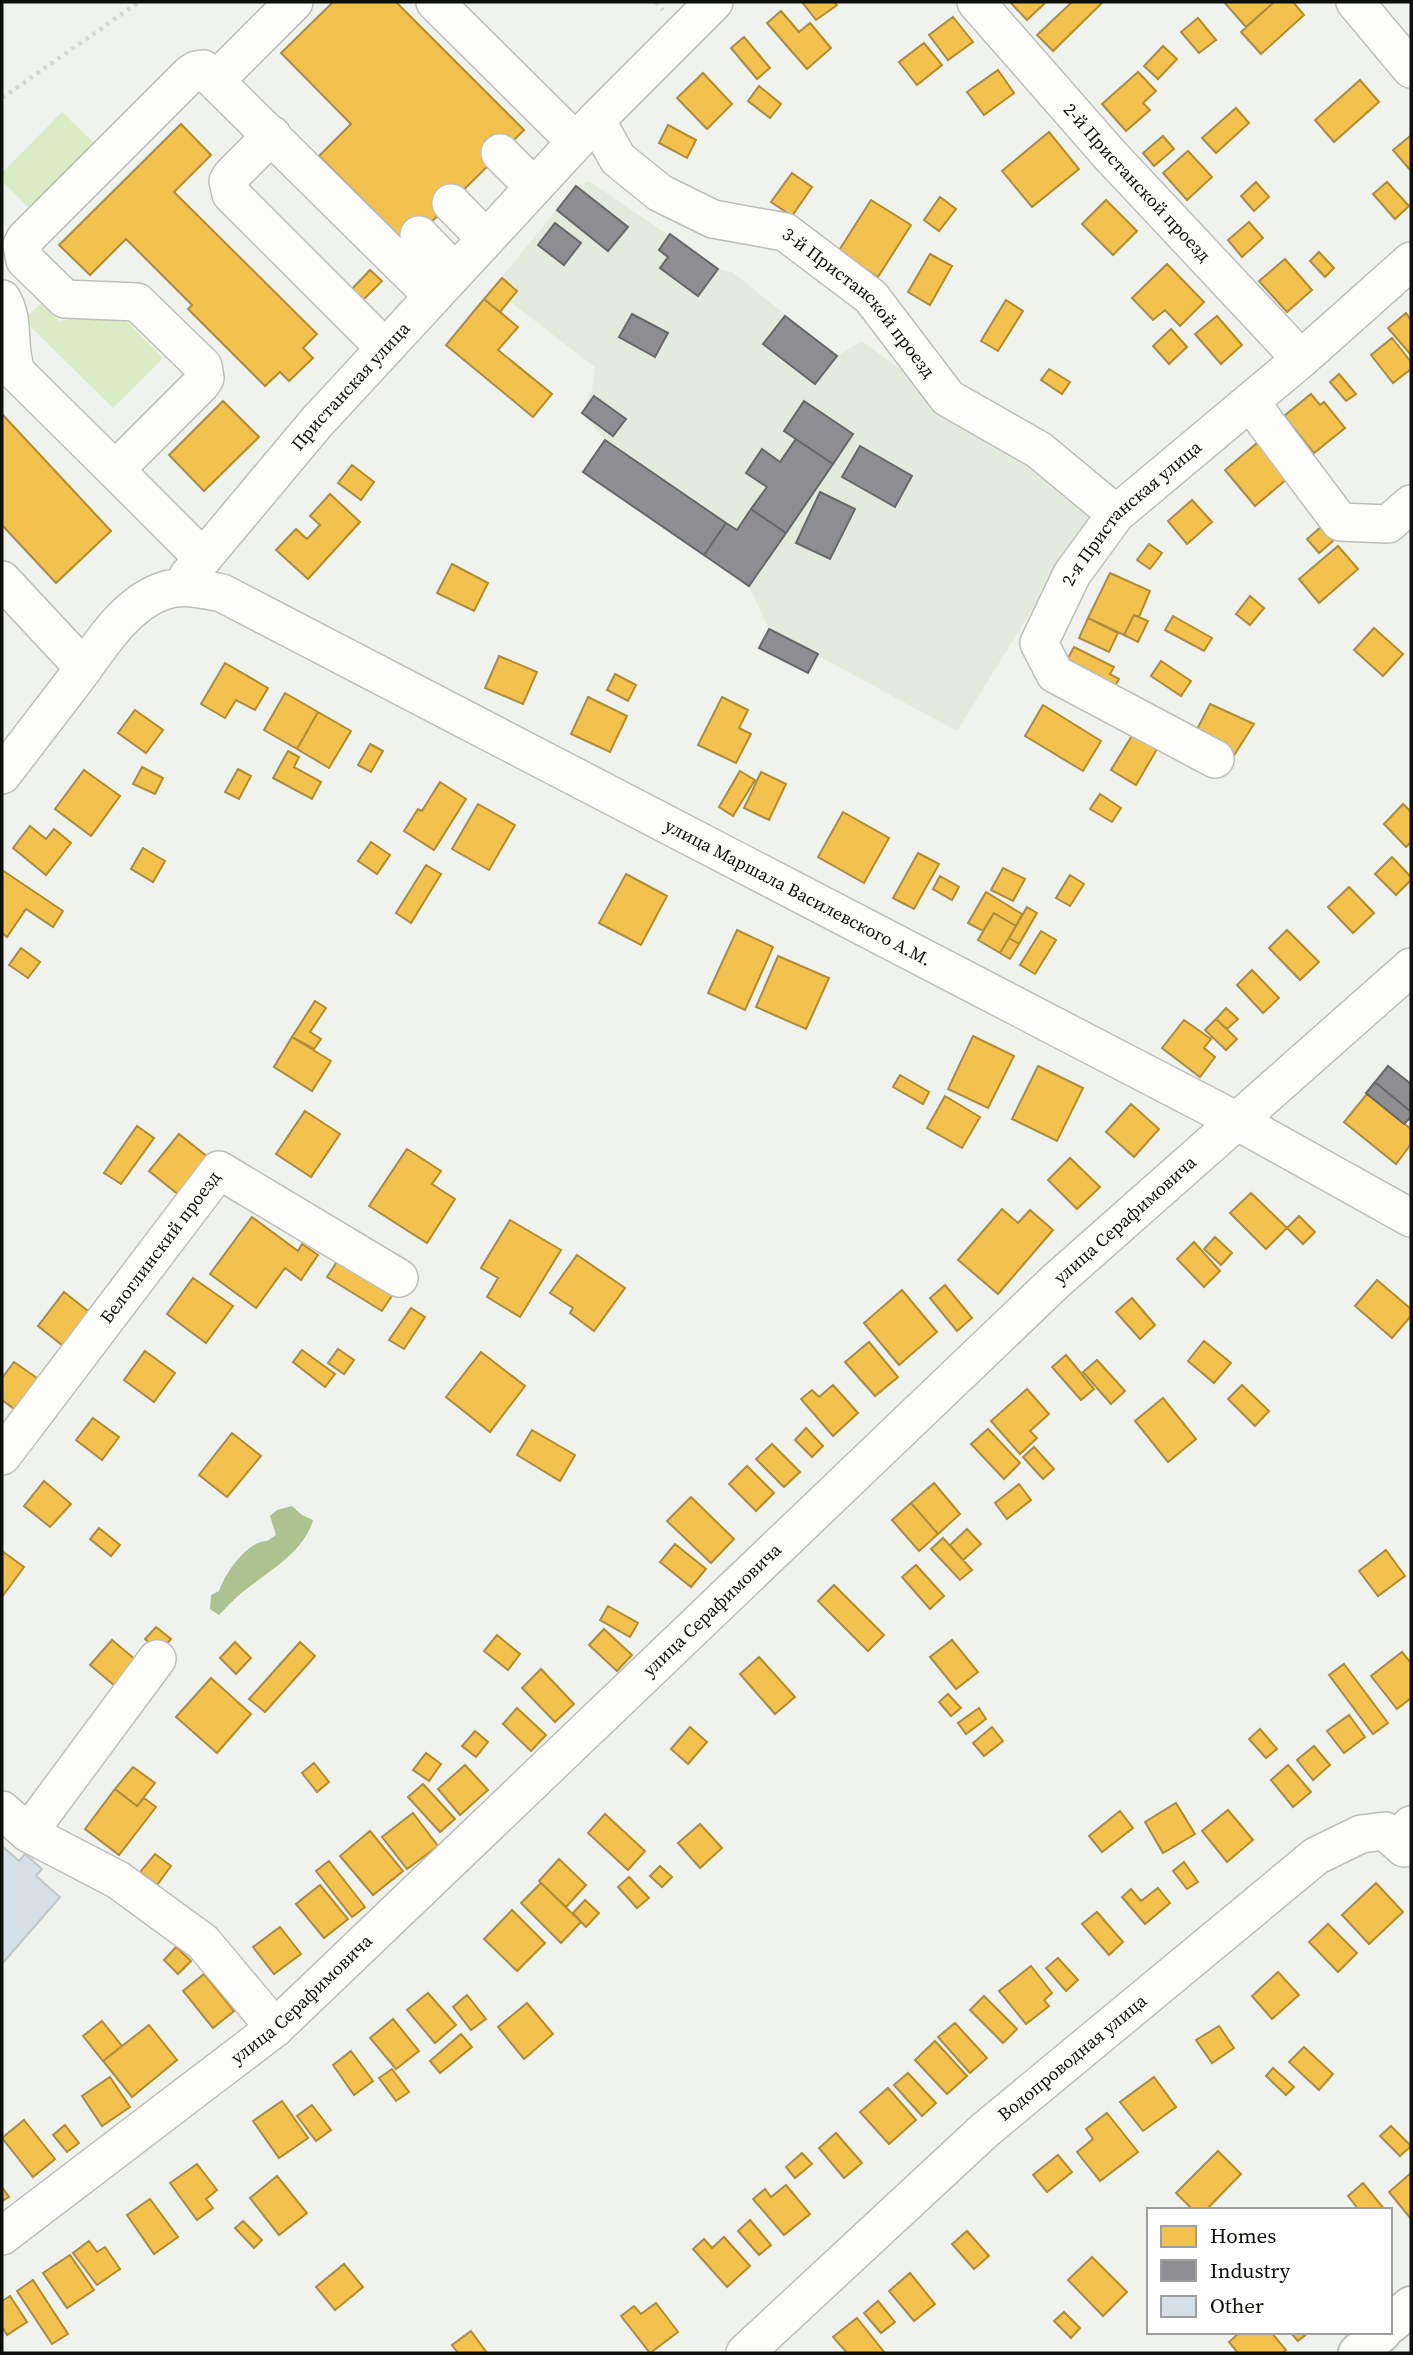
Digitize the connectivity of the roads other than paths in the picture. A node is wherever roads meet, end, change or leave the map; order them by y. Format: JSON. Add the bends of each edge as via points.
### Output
{"nodes":[{"id":1,"x":295,"y":2,"type":"edge"},
{"id":2,"x":435,"y":2,"type":"edge"},
{"id":3,"x":714,"y":2,"type":"edge"},
{"id":4,"x":976,"y":2,"type":"edge"},
{"id":5,"x":1355,"y":2,"type":"edge"},
{"id":6,"x":1411,"y":69,"type":"edge"},
{"id":7,"x":216,"y":80,"type":"junction"},
{"id":8,"x":586,"y":131,"type":"junction"},
{"id":9,"x":272,"y":135,"type":"junction"},
{"id":10,"x":500,"y":153,"type":"dead end"},
{"id":11,"x":534,"y":187,"type":"junction"},
{"id":12,"x":451,"y":203,"type":"dead end"},
{"id":13,"x":419,"y":235,"type":"dead end"},
{"id":14,"x":486,"y":239,"type":"junction"},
{"id":15,"x":1411,"y":261,"type":"edge"},
{"id":16,"x":444,"y":284,"type":"junction"},
{"id":17,"x":2,"y":299,"type":"edge"},
{"id":18,"x":385,"y":348,"type":"junction"},
{"id":19,"x":1301,"y":359,"type":"junction"},
{"id":20,"x":1250,"y":402,"type":"junction"},
{"id":21,"x":115,"y":470,"type":"junction"},
{"id":22,"x":1411,"y":504,"type":"edge"},
{"id":23,"x":1116,"y":514,"type":"junction"},
{"id":24,"x":203,"y":558,"type":"junction"},
{"id":25,"x":2,"y":580,"type":"edge"},
{"id":26,"x":178,"y":587,"type":"junction"},
{"id":27,"x":84,"y":668,"type":"junction"},
{"id":28,"x":6,"y":758,"type":"edge"},
{"id":29,"x":1215,"y":759,"type":"dead end"},
{"id":30,"x":1411,"y":967,"type":"edge"},
{"id":31,"x":1237,"y":1121,"type":"junction"},
{"id":32,"x":1411,"y":1218,"type":"edge"},
{"id":33,"x":399,"y":1278,"type":"dead end"},
{"id":34,"x":2,"y":1456,"type":"edge"},
{"id":35,"x":157,"y":1659,"type":"dead end"},
{"id":36,"x":15,"y":1822,"type":"edge"},
{"id":37,"x":1409,"y":1843,"type":"edge"},
{"id":38,"x":275,"y":2028,"type":"junction"},
{"id":39,"x":2,"y":2236,"type":"edge"},
{"id":40,"x":1411,"y":2305,"type":"edge"},
{"id":41,"x":1392,"y":2322,"type":"edge"},
{"id":42,"x":1380,"y":2334,"type":"edge"},
{"id":43,"x":745,"y":2353,"type":"edge"},
{"id":44,"x":1358,"y":2353,"type":"edge"}],
"edges":[{"from":1,"to":7,"type":"street"},
{"from":2,"to":8,"type":"street","name":"3-й Пристанской проезд"},
{"from":3,"to":8,"type":"street","name":"Пристанская улица"},
{"from":4,"to":19,"type":"street","name":"2-й Пристанской проезд","via":[[1109,154]]},
{"from":5,"to":6,"type":"street"},
{"from":7,"to":9,"type":"street"},
{"from":7,"to":21,"type":"street","via":[[203,69],[190,74],[22,245],[25,260],[65,299],[137,302],[203,366],[202,383]]},
{"from":8,"to":11,"type":"street","name":"Пристанская улица"},
{"from":8,"to":23,"type":"street","name":"3-й Пристанской проезд","via":[[660,193],[713,219],[785,232],[871,297],[948,398],[1039,450]]},
{"from":9,"to":16,"type":"street"},
{"from":9,"to":18,"type":"street","via":[[232,175],[228,181],[231,194]]},
{"from":10,"to":11,"type":"street"},
{"from":11,"to":14,"type":"street","name":"Пристанская улица"},
{"from":12,"to":14,"type":"street"},
{"from":13,"to":16,"type":"street"},
{"from":14,"to":16,"type":"street","name":"Пристанская улица"},
{"from":15,"to":19,"type":"street","name":"2-я Пристанская улица"},
{"from":16,"to":18,"type":"street","name":"Пристанская улица"},
{"from":17,"to":21,"type":"street","via":[[10,317],[18,373]]},
{"from":18,"to":24,"type":"street","name":"Пристанская улица"},
{"from":19,"to":20,"type":"street","name":"2-я Пристанская улица"},
{"from":20,"to":22,"type":"street","via":[[1340,522],[1388,524]]},
{"from":20,"to":23,"type":"street","name":"2-я Пристанская улица"},
{"from":21,"to":24,"type":"street"},
{"from":23,"to":29,"type":"street","name":"2-я Пристанская улица","via":[[1072,574],[1039,643],[1055,674]]},
{"from":24,"to":26,"type":"street","name":"Пристанская улица"},
{"from":25,"to":27,"type":"street"},
{"from":26,"to":27,"type":"street","name":"Пристанская улица","via":[[161,591],[135,608]]},
{"from":26,"to":31,"type":"street","name":"улица Маршала Василевского А.М.","via":[[222,593],[248,606]]},
{"from":27,"to":28,"type":"street","name":"Пристанская улица"},
{"from":30,"to":31,"type":"street","name":"улица Серафимовича"},
{"from":31,"to":32,"type":"street","name":"улица Маршала Василевского А.М."},
{"from":31,"to":38,"type":"street","name":"улица Серафимовича","via":[[1056,1280]]},
{"from":33,"to":34,"type":"street","name":"Белоглинский проезд","via":[[219,1170]]},
{"from":35,"to":36,"type":"street"},
{"from":36,"to":38,"type":"street","via":[[118,1880],[203,1942]]},
{"from":37,"to":43,"type":"street","name":"Водопроводная улица","via":[[1385,1830],[1362,1834],[1315,1856],[985,2130]]},
{"from":38,"to":39,"type":"street","name":"улица Серафимовича"},
{"from":40,"to":41,"type":"main road"},
{"from":42,"to":44,"type":"main road"}]}
